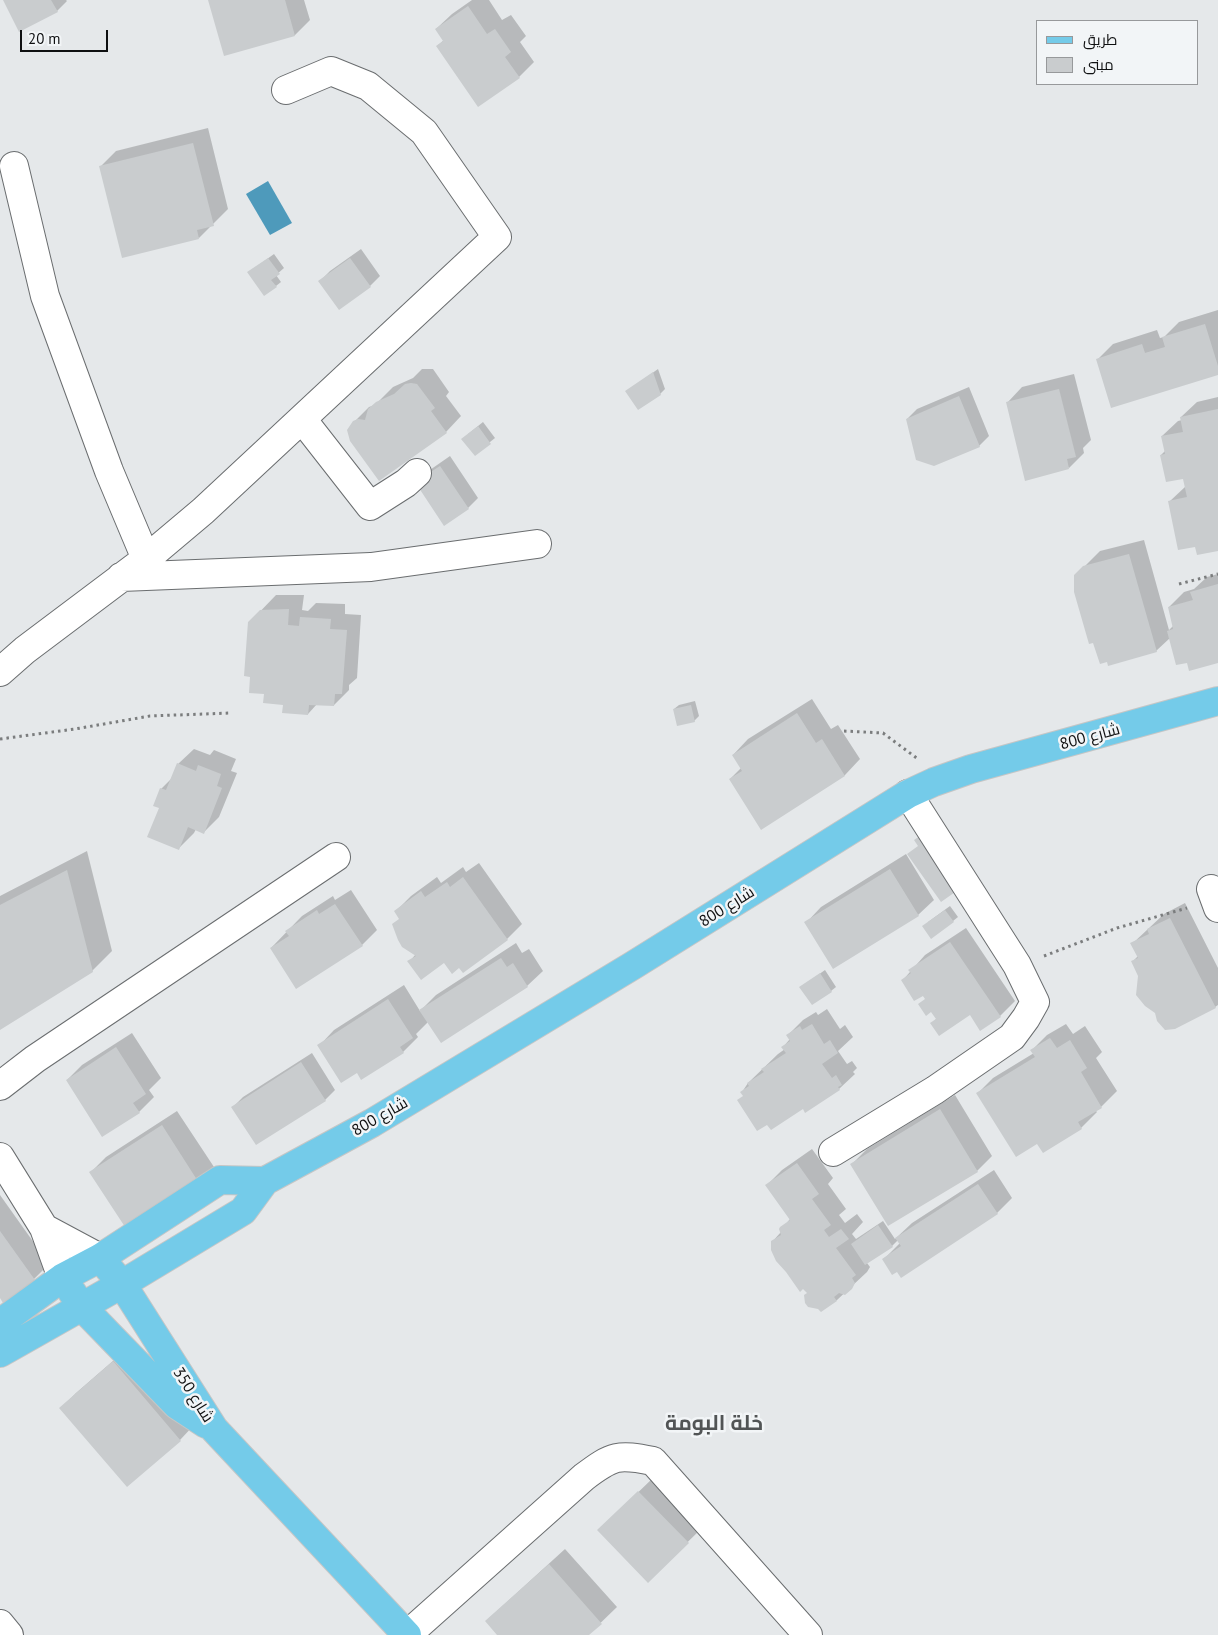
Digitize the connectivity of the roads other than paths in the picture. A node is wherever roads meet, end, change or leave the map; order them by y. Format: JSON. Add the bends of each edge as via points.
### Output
{"nodes":[{"id":1,"x":286,"y":90,"type":"dead end"},
{"id":2,"x":14,"y":166,"type":"dead end"},
{"id":3,"x":302,"y":419,"type":"junction"},
{"id":4,"x":417,"y":473,"type":"dead end"},
{"id":5,"x":537,"y":544,"type":"dead end"},
{"id":6,"x":146,"y":558,"type":"junction"},
{"id":7,"x":120,"y":578,"type":"junction"},
{"id":8,"x":0,"y":672,"type":"edge"},
{"id":9,"x":1218,"y":701,"type":"edge"},
{"id":10,"x":908,"y":794,"type":"junction"},
{"id":11,"x":336,"y":857,"type":"dead end"},
{"id":12,"x":0,"y":1086,"type":"edge"},
{"id":13,"x":833,"y":1152,"type":"dead end"},
{"id":14,"x":0,"y":1157,"type":"edge"},
{"id":15,"x":265,"y":1181,"type":"junction"},
{"id":16,"x":44,"y":1228,"type":"junction"},
{"id":17,"x":100,"y":1258,"type":"junction"},
{"id":18,"x":62,"y":1278,"type":"junction"},
{"id":19,"x":122,"y":1284,"type":"junction"},
{"id":20,"x":81,"y":1306,"type":"junction"},
{"id":21,"x":0,"y":1323,"type":"edge"},
{"id":22,"x":0,"y":1353,"type":"edge"},
{"id":23,"x":214,"y":1429,"type":"junction"},
{"id":24,"x":0,"y":1624,"type":"edge"},
{"id":25,"x":9,"y":1635,"type":"edge"},
{"id":26,"x":407,"y":1635,"type":"edge"},
{"id":27,"x":808,"y":1635,"type":"edge"}],
"edges":[{"from":1,"to":3,"type":"street","via":[[331,71],[368,86],[424,132],[497,237]]},
{"from":2,"to":6,"type":"street","via":[[45,296],[109,471]]},
{"from":3,"to":4,"type":"street","via":[[370,506]]},
{"from":3,"to":6,"type":"street","via":[[203,511]]},
{"from":5,"to":7,"type":"street","via":[[370,566]]},
{"from":6,"to":7,"type":"street"},
{"from":7,"to":8,"type":"street"},
{"from":9,"to":10,"type":"main road","name":"شارع 800","via":[[971,769]]},
{"from":10,"to":13,"type":"street","via":[[1017,965],[1035,1002],[1012,1037],[935,1090]]},
{"from":10,"to":15,"type":"main road","name":"شارع 800","via":[[372,1123]]},
{"from":11,"to":12,"type":"street","via":[[34,1059]]},
{"from":14,"to":16,"type":"street"},
{"from":15,"to":17,"type":"main road","name":"شارع 800","via":[[220,1180]]},
{"from":15,"to":19,"type":"main road","name":"شارع 800","via":[[243,1211]]},
{"from":16,"to":17,"type":"street"},
{"from":16,"to":18,"type":"street"},
{"from":17,"to":18,"type":"main road","name":"شارع 800"},
{"from":17,"to":19,"type":"main road","name":"شارع 350"},
{"from":18,"to":20,"type":"main road","name":"شارع 350"},
{"from":18,"to":21,"type":"main road","name":"شارع 800"},
{"from":19,"to":20,"type":"main road","name":"شارع 800"},
{"from":19,"to":23,"type":"main road","name":"شارع 350"},
{"from":20,"to":22,"type":"main road","name":"شارع 800"},
{"from":20,"to":23,"type":"main road","name":"شارع 350","via":[[177,1405]]},
{"from":23,"to":26,"type":"main road"},
{"from":24,"to":25,"type":"street"},
{"from":26,"to":27,"type":"street","via":[[584,1477],[600,1465],[621,1456],[653,1460]]}]}
